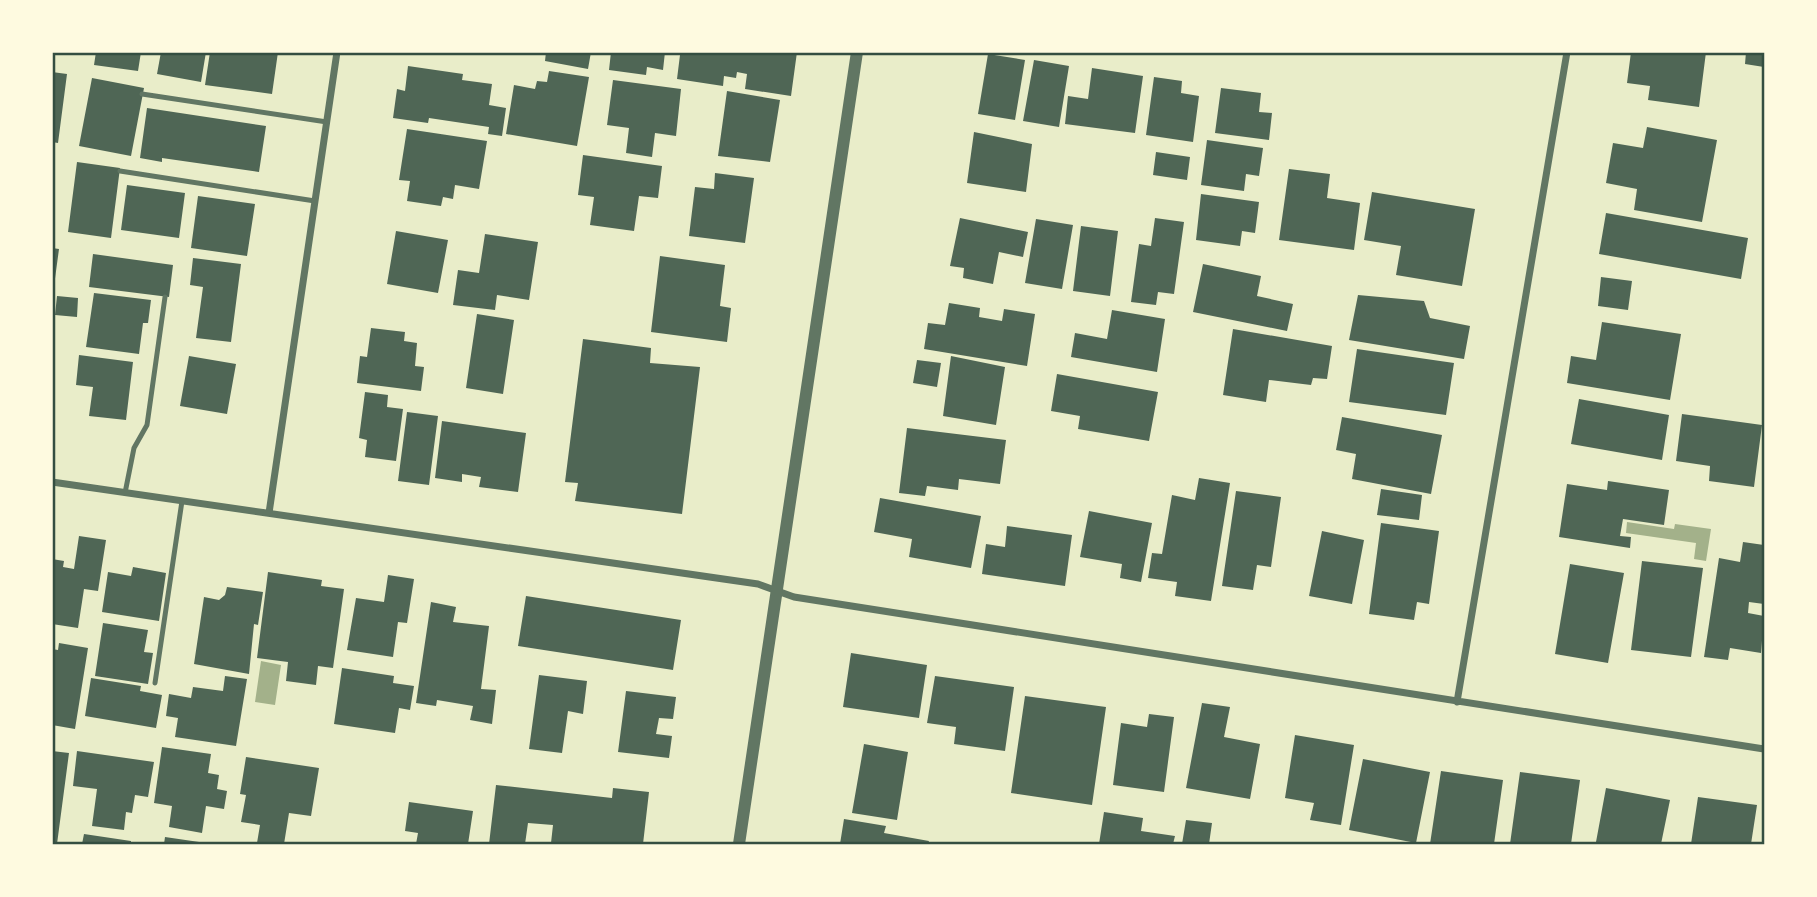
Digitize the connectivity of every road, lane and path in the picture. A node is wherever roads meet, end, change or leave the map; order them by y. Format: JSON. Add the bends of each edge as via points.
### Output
{"nodes":[{"id":1,"x":337,"y":52,"type":"edge"},
{"id":2,"x":857,"y":52,"type":"edge"},
{"id":3,"x":1567,"y":52,"type":"edge"},
{"id":4,"x":142,"y":94,"type":"dead end"},
{"id":5,"x":327,"y":122,"type":"junction"},
{"id":6,"x":120,"y":171,"type":"dead end"},
{"id":7,"x":316,"y":201,"type":"junction"},
{"id":8,"x":165,"y":297,"type":"dead end"},
{"id":9,"x":52,"y":482,"type":"edge"},
{"id":10,"x":125,"y":493,"type":"junction"},
{"id":11,"x":182,"y":501,"type":"junction"},
{"id":12,"x":269,"y":513,"type":"junction"},
{"id":13,"x":776,"y":591,"type":"junction"},
{"id":14,"x":155,"y":683,"type":"dead end"},
{"id":15,"x":1457,"y":702,"type":"junction"},
{"id":16,"x":1765,"y":749,"type":"edge"},
{"id":17,"x":739,"y":845,"type":"edge"}],
"edges":[{"from":1,"to":5,"type":"street"},
{"from":2,"to":13,"type":"street"},
{"from":3,"to":15,"type":"street"},
{"from":4,"to":5,"type":"lane"},
{"from":5,"to":7,"type":"street"},
{"from":6,"to":7,"type":"lane"},
{"from":7,"to":12,"type":"street"},
{"from":8,"to":10,"type":"lane","via":[[147,425],[134,448]]},
{"from":9,"to":10,"type":"street"},
{"from":10,"to":11,"type":"street"},
{"from":11,"to":12,"type":"street"},
{"from":11,"to":14,"type":"lane"},
{"from":12,"to":13,"type":"street","via":[[758,584]]},
{"from":13,"to":15,"type":"street"},
{"from":13,"to":17,"type":"street"},
{"from":15,"to":16,"type":"street"}]}
